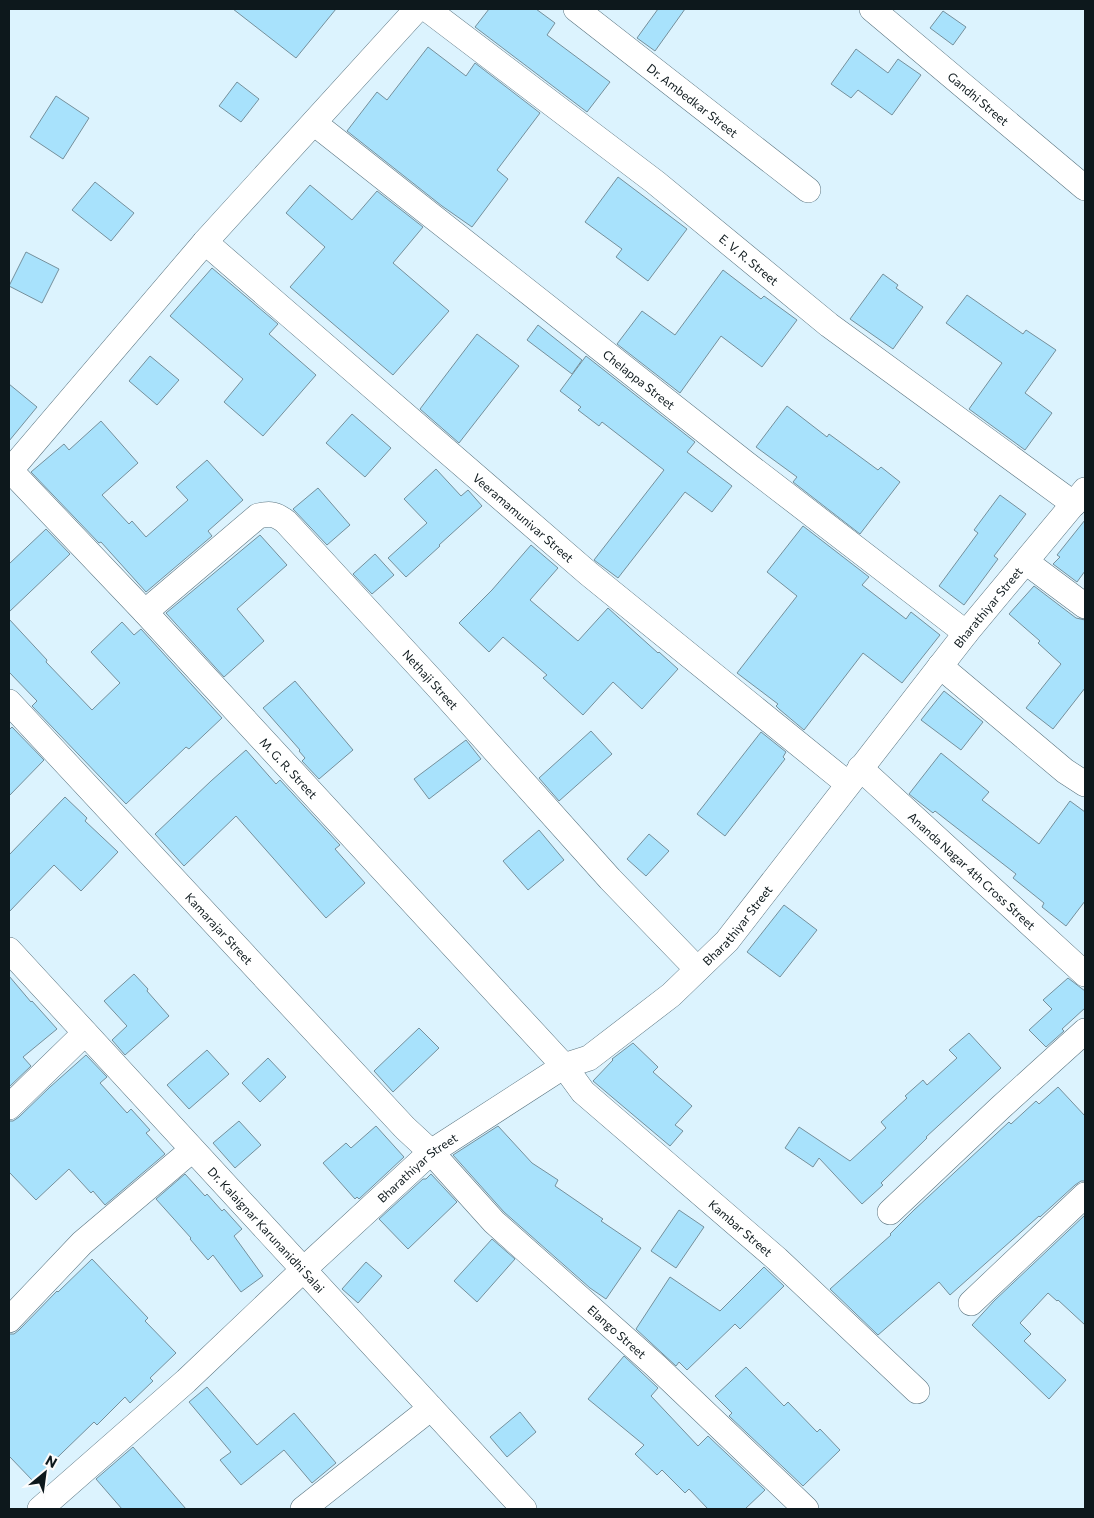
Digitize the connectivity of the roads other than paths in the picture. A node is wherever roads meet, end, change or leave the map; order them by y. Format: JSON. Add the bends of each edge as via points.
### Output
{"nodes":[{"id":1,"x":416,"y":9,"type":"edge"},
{"id":2,"x":427,"y":9,"type":"edge"},
{"id":3,"x":576,"y":9,"type":"edge"},
{"id":4,"x":872,"y":9,"type":"edge"},
{"id":5,"x":314,"y":123,"type":"junction"},
{"id":6,"x":1085,"y":188,"type":"edge"},
{"id":7,"x":808,"y":190,"type":"dead end"},
{"id":8,"x":205,"y":242,"type":"junction"},
{"id":9,"x":9,"y":471,"type":"edge"},
{"id":10,"x":1080,"y":497,"type":"edge"},
{"id":11,"x":1026,"y":562,"type":"junction"},
{"id":12,"x":1085,"y":606,"type":"edge"},
{"id":13,"x":145,"y":612,"type":"junction"},
{"id":14,"x":966,"y":633,"type":"junction"},
{"id":15,"x":940,"y":666,"type":"junction"},
{"id":16,"x":9,"y":702,"type":"edge"},
{"id":17,"x":854,"y":776,"type":"junction"},
{"id":18,"x":1085,"y":784,"type":"edge"},
{"id":19,"x":9,"y":950,"type":"edge"},
{"id":20,"x":697,"y":969,"type":"junction"},
{"id":21,"x":1085,"y":974,"type":"edge"},
{"id":22,"x":1085,"y":1031,"type":"edge"},
{"id":23,"x":85,"y":1033,"type":"junction"},
{"id":24,"x":564,"y":1066,"type":"junction"},
{"id":25,"x":9,"y":1107,"type":"edge"},
{"id":26,"x":192,"y":1150,"type":"junction"},
{"id":27,"x":431,"y":1152,"type":"junction"},
{"id":28,"x":1085,"y":1195,"type":"edge"},
{"id":29,"x":890,"y":1212,"type":"dead end"},
{"id":30,"x":303,"y":1270,"type":"junction"},
{"id":31,"x":971,"y":1303,"type":"dead end"},
{"id":32,"x":9,"y":1320,"type":"edge"},
{"id":33,"x":917,"y":1391,"type":"dead end"},
{"id":34,"x":431,"y":1408,"type":"junction"},
{"id":35,"x":40,"y":1509,"type":"edge"},
{"id":36,"x":303,"y":1509,"type":"edge"},
{"id":37,"x":524,"y":1509,"type":"edge"},
{"id":38,"x":806,"y":1509,"type":"edge"}],
"edges":[{"from":1,"to":5,"type":"street"},
{"from":2,"to":10,"type":"street","name":"E. V. R. Street","via":[[655,182],[829,325]]},
{"from":3,"to":7,"type":"street","name":"Dr. Ambedkar Street"},
{"from":4,"to":6,"type":"street","name":"Gandhi Street"},
{"from":5,"to":8,"type":"street"},
{"from":5,"to":14,"type":"street","name":"Chelappa Street"},
{"from":8,"to":9,"type":"street"},
{"from":8,"to":17,"type":"street","name":"Veeramamunivar Street","via":[[589,574]]},
{"from":9,"to":13,"type":"street","name":"M. G. R. Street"},
{"from":10,"to":11,"type":"street","name":"Bharathiyar Street"},
{"from":11,"to":12,"type":"street"},
{"from":11,"to":14,"type":"street","name":"Bharathiyar Street"},
{"from":13,"to":20,"type":"street","name":"Nethaji Street","via":[[258,516],[277,515],[610,879]]},
{"from":13,"to":24,"type":"street","name":"M. G. R. Street"},
{"from":14,"to":15,"type":"street","name":"Bharathiyar Street"},
{"from":15,"to":17,"type":"street","name":"Bharathiyar Street"},
{"from":15,"to":18,"type":"street","via":[[1065,771]]},
{"from":16,"to":27,"type":"street","name":"Kamarajar Street"},
{"from":17,"to":20,"type":"street","name":"Bharathiyar Street","via":[[727,941]]},
{"from":17,"to":21,"type":"street","name":"Ananda Nagar 4th Cross Street"},
{"from":19,"to":23,"type":"street","name":"Dr. Kalaignar Karunanidhi Salai"},
{"from":20,"to":24,"type":"street","name":"Bharathiyar Street","via":[[671,995],[589,1058]]},
{"from":22,"to":29,"type":"street"},
{"from":23,"to":25,"type":"street"},
{"from":23,"to":26,"type":"street","name":"Dr. Kalaignar Karunanidhi Salai"},
{"from":24,"to":27,"type":"street","name":"Bharathiyar Street"},
{"from":24,"to":33,"type":"street","name":"Kambar Street","via":[[583,1092],[776,1259]]},
{"from":26,"to":30,"type":"street","name":"Dr. Kalaignar Karunanidhi Salai"},
{"from":26,"to":32,"type":"street","via":[[82,1243]]},
{"from":27,"to":30,"type":"street","name":"Bharathiyar Street"},
{"from":27,"to":38,"type":"street","name":"Elango Street","via":[[494,1222],[656,1366]]},
{"from":28,"to":31,"type":"street"},
{"from":30,"to":34,"type":"street","name":"Dr. Kalaignar Karunanidhi Salai"},
{"from":30,"to":35,"type":"street","name":"Bharathiyar Street","via":[[186,1381]]},
{"from":34,"to":36,"type":"street"},
{"from":34,"to":37,"type":"street","name":"Dr. Kalaignar Karunanidhi Salai"}]}
